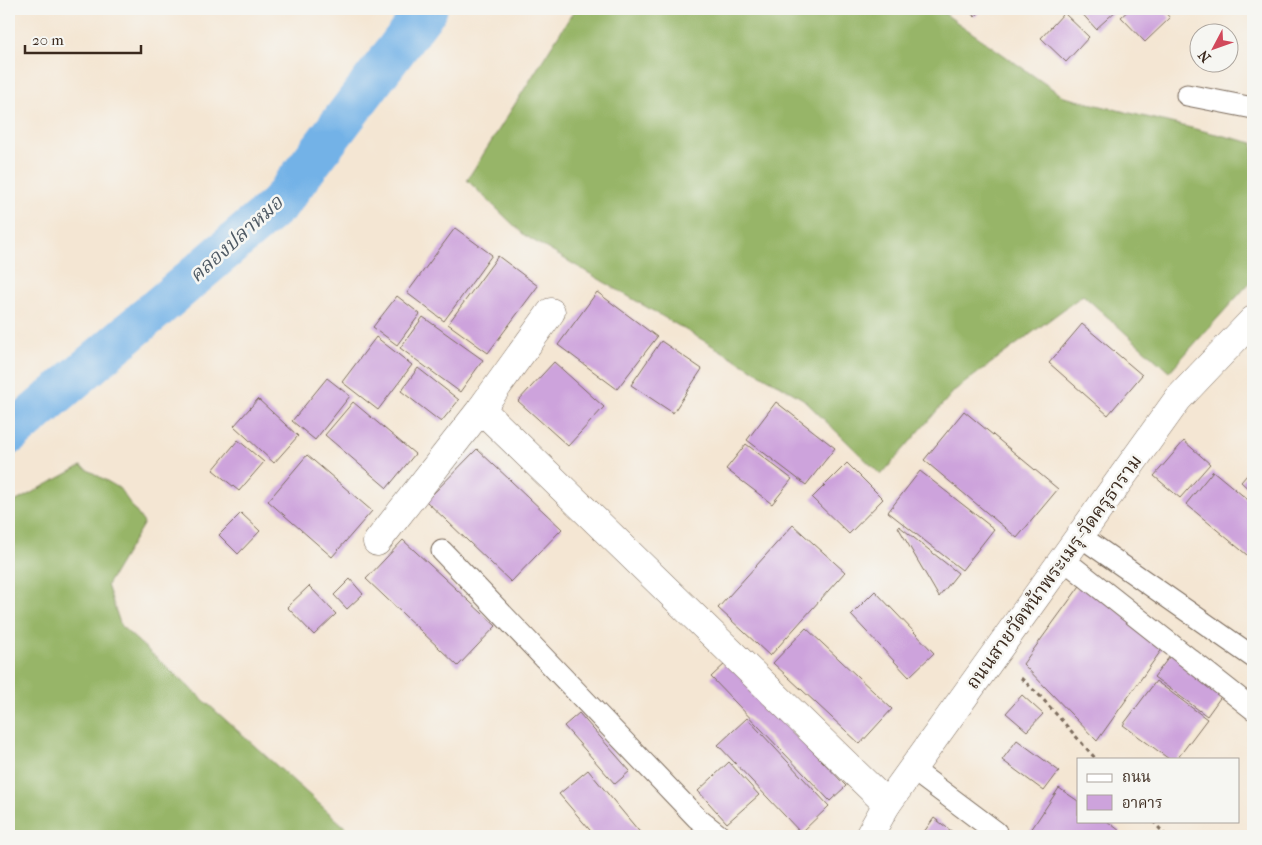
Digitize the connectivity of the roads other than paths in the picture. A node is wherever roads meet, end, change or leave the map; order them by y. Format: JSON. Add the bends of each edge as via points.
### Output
{"nodes":[{"id":1,"x":1187,"y":95,"type":"dead end"},
{"id":2,"x":1253,"y":108,"type":"edge"},
{"id":3,"x":552,"y":312,"type":"dead end"},
{"id":4,"x":1253,"y":320,"type":"edge"},
{"id":5,"x":481,"y":408,"type":"junction"},
{"id":6,"x":1080,"y":536,"type":"junction"},
{"id":7,"x":377,"y":542,"type":"dead end"},
{"id":8,"x":442,"y":551,"type":"dead end"},
{"id":9,"x":1063,"y":559,"type":"junction"},
{"id":10,"x":1253,"y":657,"type":"edge"},
{"id":11,"x":1253,"y":709,"type":"edge"},
{"id":12,"x":912,"y":769,"type":"junction"},
{"id":13,"x":887,"y":804,"type":"junction"},
{"id":14,"x":996,"y":832,"type":"dead end"},
{"id":15,"x":720,"y":836,"type":"edge"},
{"id":16,"x":869,"y":836,"type":"edge"}],
"edges":[{"from":1,"to":2,"type":"lane"},
{"from":3,"to":5,"type":"street"},
{"from":4,"to":6,"type":"street","name":"ถนนสายวัดหน้าพระเมรุ-วัดครุธาราม","via":[[1178,399]]},
{"from":5,"to":7,"type":"street"},
{"from":5,"to":13,"type":"street"},
{"from":6,"to":9,"type":"street","name":"ถนนสายวัดหน้าพระเมรุ-วัดครุธาราม"},
{"from":6,"to":10,"type":"lane"},
{"from":8,"to":15,"type":"lane","via":[[697,818]]},
{"from":9,"to":11,"type":"lane"},
{"from":9,"to":12,"type":"street","name":"ถนนสายวัดหน้าพระเมรุ-วัดครุธาราม"},
{"from":12,"to":13,"type":"street","name":"ถนนสายวัดหน้าพระเมรุ-วัดครุธาราม"},
{"from":12,"to":14,"type":"lane"},
{"from":13,"to":16,"type":"street","name":"ถนนสายวัดหน้าพระเมรุ-วัดครุธาราม"}]}
